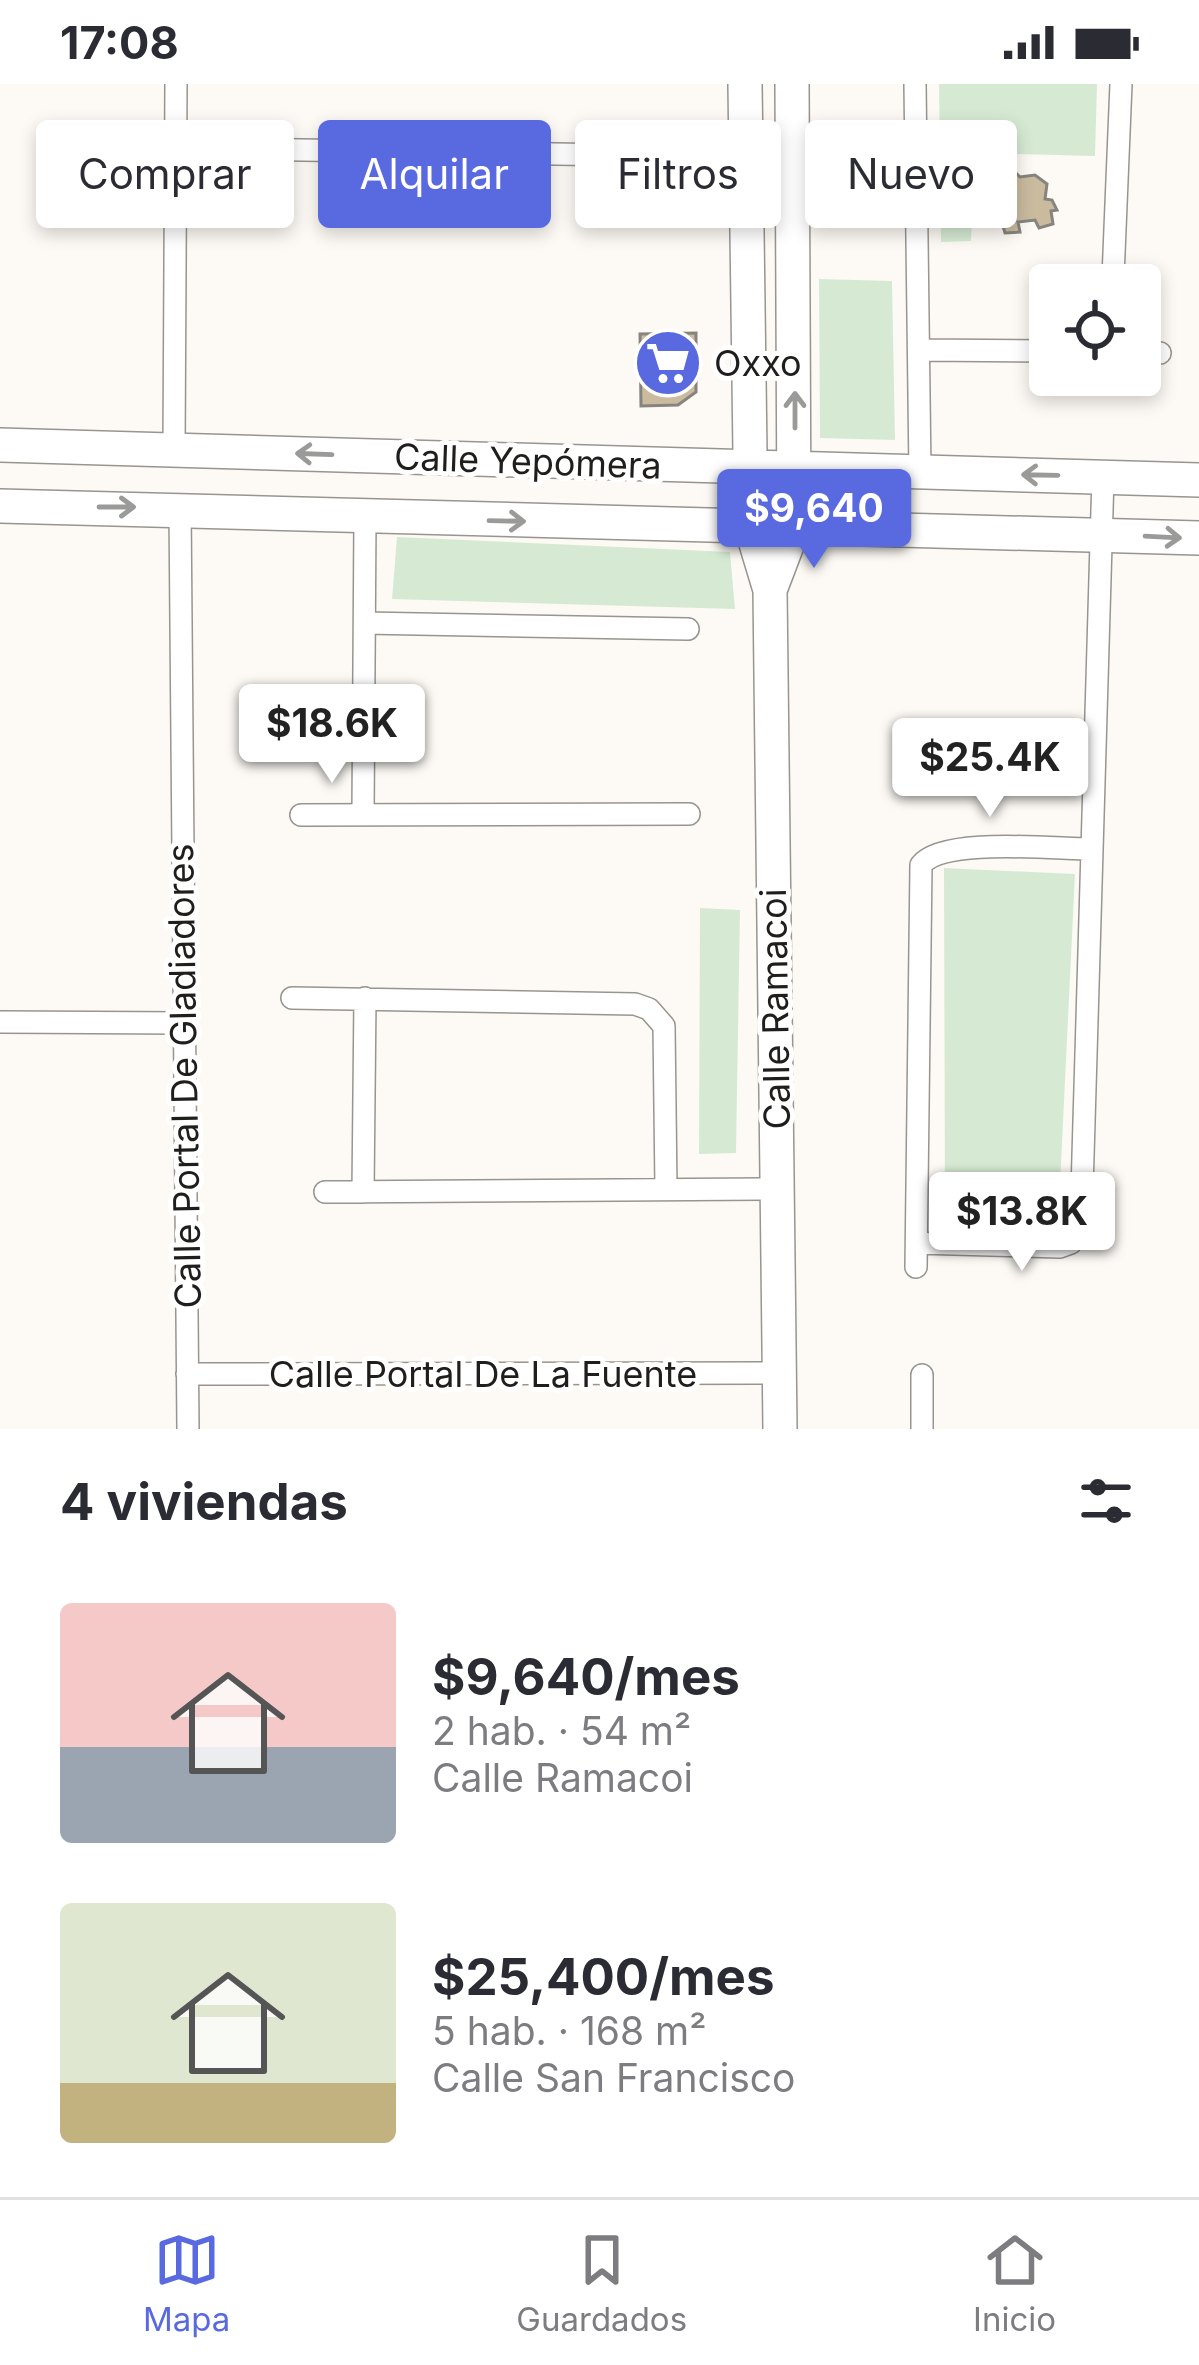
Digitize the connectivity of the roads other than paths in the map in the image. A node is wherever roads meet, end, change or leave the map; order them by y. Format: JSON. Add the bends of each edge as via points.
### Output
{"nodes":[{"id":1,"x":176,"y":84,"type":"edge"},
{"id":2,"x":745,"y":84,"type":"edge"},
{"id":3,"x":793,"y":84,"type":"edge"},
{"id":4,"x":915,"y":84,"type":"edge"},
{"id":5,"x":1120,"y":84,"type":"edge"},
{"id":6,"x":176,"y":120,"type":"edge"},
{"id":7,"x":745,"y":120,"type":"edge"},
{"id":8,"x":294,"y":150,"type":"edge"},
{"id":9,"x":575,"y":154,"type":"edge"},
{"id":10,"x":175,"y":228,"type":"edge"},
{"id":11,"x":747,"y":228,"type":"edge"},
{"id":12,"x":1113,"y":264,"type":"edge"},
{"id":13,"x":920,"y":350,"type":"junction"},
{"id":14,"x":1029,"y":351,"type":"edge"},
{"id":15,"x":0,"y":445,"type":"edge"},
{"id":16,"x":174,"y":449,"type":"junction"},
{"id":17,"x":752,"y":469,"type":"junction"},
{"id":18,"x":795,"y":469,"type":"junction"},
{"id":19,"x":920,"y":473,"type":"junction"},
{"id":20,"x":1103,"y":476,"type":"junction"},
{"id":21,"x":1199,"y":480,"type":"edge"},
{"id":22,"x":0,"y":506,"type":"edge"},
{"id":23,"x":180,"y":508,"type":"junction"},
{"id":24,"x":365,"y":518,"type":"junction"},
{"id":25,"x":751,"y":526,"type":"junction"},
{"id":26,"x":794,"y":527,"type":"junction"},
{"id":27,"x":1102,"y":534,"type":"junction"},
{"id":28,"x":1199,"y":538,"type":"edge"},
{"id":29,"x":770,"y":590,"type":"junction"},
{"id":30,"x":365,"y":623,"type":"junction"},
{"id":31,"x":688,"y":628,"type":"dead end"},
{"id":32,"x":363,"y":814,"type":"junction"},
{"id":33,"x":689,"y":814,"type":"dead end"},
{"id":34,"x":302,"y":815,"type":"dead end"},
{"id":35,"x":1091,"y":849,"type":"junction"},
{"id":36,"x":292,"y":998,"type":"dead end"},
{"id":37,"x":364,"y":998,"type":"junction"},
{"id":38,"x":0,"y":1022,"type":"edge"},
{"id":39,"x":184,"y":1023,"type":"junction"},
{"id":40,"x":776,"y":1189,"type":"junction"},
{"id":41,"x":666,"y":1190,"type":"junction"},
{"id":42,"x":325,"y":1192,"type":"dead end"},
{"id":43,"x":363,"y":1192,"type":"junction"},
{"id":44,"x":917,"y":1243,"type":"junction"},
{"id":45,"x":916,"y":1267,"type":"dead end"},
{"id":46,"x":780,"y":1373,"type":"junction"},
{"id":47,"x":187,"y":1374,"type":"junction"},
{"id":48,"x":922,"y":1375,"type":"dead end"},
{"id":49,"x":188,"y":1429,"type":"edge"},
{"id":50,"x":780,"y":1429,"type":"edge"},
{"id":51,"x":922,"y":1429,"type":"edge"}],
"edges":[{"from":1,"to":6,"type":"street"},
{"from":2,"to":7,"type":"main road","name":"Calle Ramacoi"},
{"from":18,"to":3,"type":"main road","name":"Calle Ramacoi","one_way":true},
{"from":4,"to":13,"type":"street"},
{"from":5,"to":12,"type":"street"},
{"from":8,"to":9,"type":"street"},
{"from":10,"to":16,"type":"street"},
{"from":11,"to":17,"type":"main road","name":"Calle Ramacoi"},
{"from":13,"to":14,"type":"street"},
{"from":13,"to":19,"type":"street"},
{"from":15,"to":16,"type":"main road","name":"Calle Yepómera"},
{"from":17,"to":16,"type":"main road","name":"Calle Yepómera","one_way":true},
{"from":17,"to":18,"type":"main road","name":"Calle Yepómera"},
{"from":17,"to":25,"type":"main road","name":"Calle Ramacoi"},
{"from":18,"to":19,"type":"main road","name":"Calle Yepómera"},
{"from":18,"to":26,"type":"main road","name":"Calle Ramacoi"},
{"from":20,"to":19,"type":"main road","name":"Calle Yepómera","one_way":true},
{"from":20,"to":21,"type":"main road","name":"Calle Yepómera"},
{"from":20,"to":27,"type":"street"},
{"from":22,"to":23,"type":"main road","name":"Calle Yepómera","one_way":true},
{"from":23,"to":24,"type":"main road","name":"Calle Yepómera"},
{"from":23,"to":39,"type":"street","name":"Calle Portal De Gladiadores"},
{"from":24,"to":25,"type":"main road","name":"Calle Yepómera","one_way":true},
{"from":24,"to":30,"type":"street"},
{"from":25,"to":26,"type":"main road","name":"Calle Yepómera"},
{"from":25,"to":29,"type":"main road","name":"Calle Ramacoi"},
{"from":26,"to":27,"type":"main road","name":"Calle Yepómera"},
{"from":26,"to":29,"type":"main road","name":"Calle Ramacoi"},
{"from":27,"to":28,"type":"main road","name":"Calle Yepómera","one_way":true},
{"from":27,"to":35,"type":"street"},
{"from":29,"to":40,"type":"main road","name":"Calle Ramacoi"},
{"from":30,"to":31,"type":"street"},
{"from":30,"to":32,"type":"street"},
{"from":32,"to":33,"type":"street"},
{"from":32,"to":34,"type":"street"},
{"from":35,"to":44,"type":"street","via":[[1077,1234],[1060,1247]]},
{"from":35,"to":44,"type":"street","via":[[950,849],[921,865]]},
{"from":36,"to":37,"type":"street"},
{"from":37,"to":41,"type":"street","via":[[650,1009],[664,1026]]},
{"from":37,"to":43,"type":"street"},
{"from":38,"to":39,"type":"street"},
{"from":39,"to":47,"type":"street","name":"Calle Portal De Gladiadores"},
{"from":40,"to":41,"type":"street"},
{"from":40,"to":46,"type":"main road","name":"Calle Ramacoi"},
{"from":41,"to":43,"type":"street"},
{"from":42,"to":43,"type":"street"},
{"from":44,"to":45,"type":"street"},
{"from":46,"to":47,"type":"street","name":"Calle Portal De La Fuente"},
{"from":46,"to":50,"type":"main road","name":"Calle Ramacoi"},
{"from":47,"to":49,"type":"street","name":"Calle Portal De Gladiadores"},
{"from":48,"to":51,"type":"street"}]}
